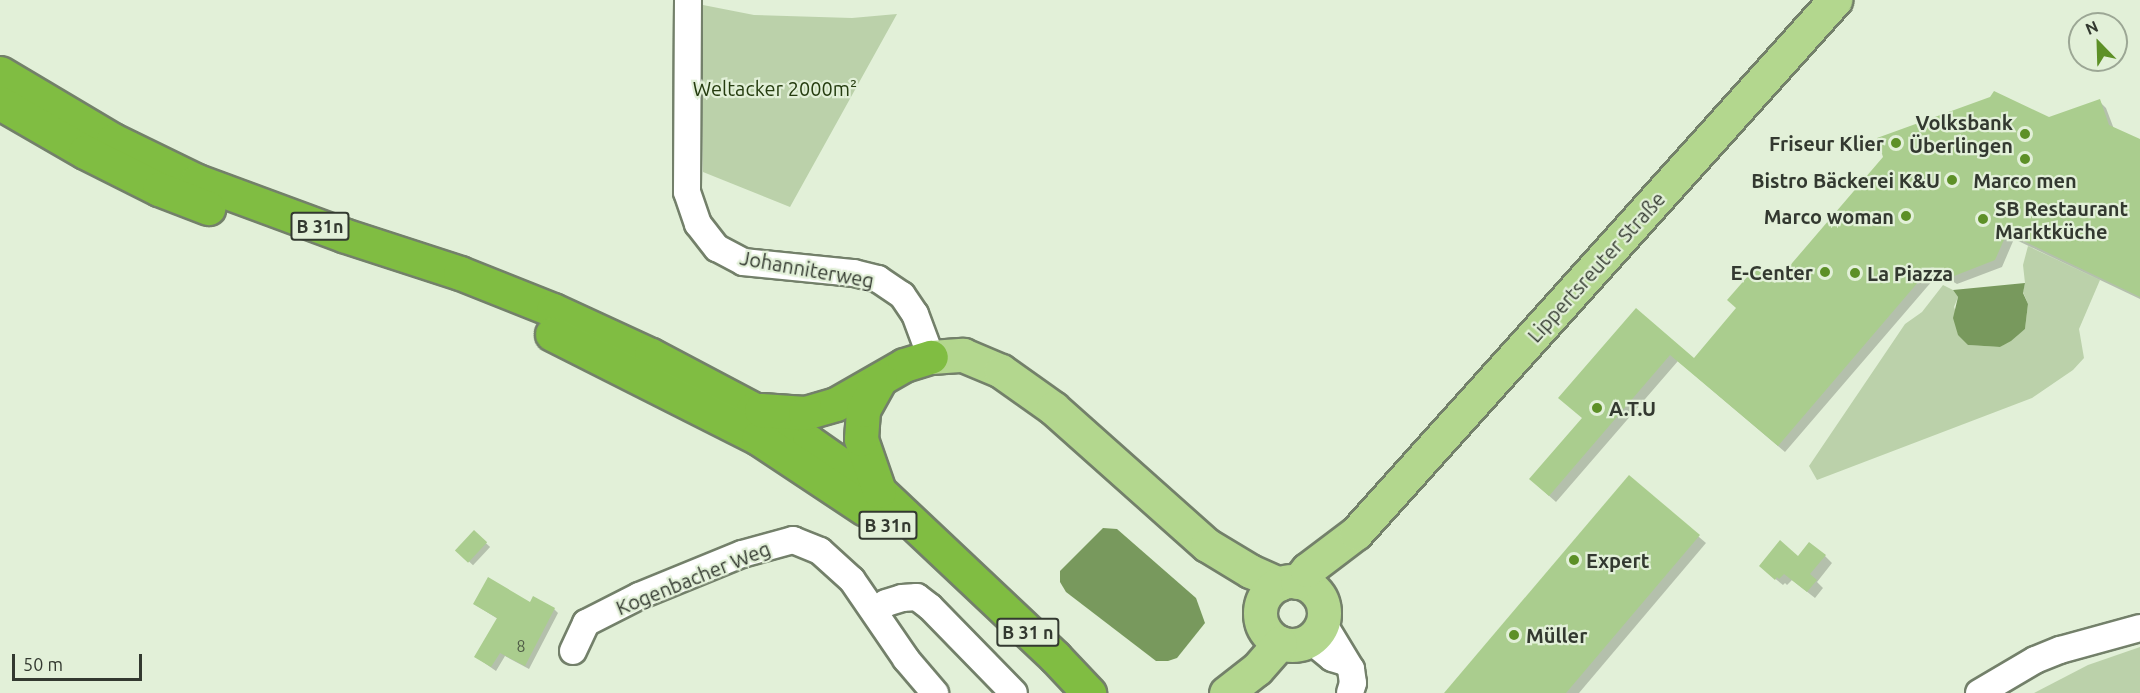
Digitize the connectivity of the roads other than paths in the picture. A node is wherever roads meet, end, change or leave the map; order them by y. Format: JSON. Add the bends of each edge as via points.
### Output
{"nodes":[{"id":1,"x":688,"y":0,"type":"edge"},
{"id":2,"x":1835,"y":0,"type":"edge"},
{"id":3,"x":0,"y":73,"type":"edge"},
{"id":4,"x":0,"y":103,"type":"edge"},
{"id":5,"x":931,"y":357,"type":"junction"},
{"id":6,"x":879,"y":379,"type":"junction"},
{"id":7,"x":753,"y":409,"type":"junction"},
{"id":8,"x":879,"y":491,"type":"junction"},
{"id":9,"x":965,"y":574,"type":"junction"},
{"id":10,"x":875,"y":612,"type":"junction"},
{"id":11,"x":1291,"y":612,"type":"junction"},
{"id":12,"x":2140,"y":628,"type":"edge"},
{"id":13,"x":573,"y":651,"type":"dead end"},
{"id":14,"x":1229,"y":689,"type":"edge"},
{"id":15,"x":935,"y":693,"type":"edge"},
{"id":16,"x":1014,"y":693,"type":"edge"},
{"id":17,"x":1089,"y":693,"type":"edge"},
{"id":18,"x":1350,"y":693,"type":"edge"},
{"id":19,"x":1978,"y":693,"type":"edge"}],
"edges":[{"from":1,"to":5,"type":"street","name":"Johanniterweg","via":[[687,192],[698,224],[717,248],[743,262],[878,279],[902,295],[915,314]]},
{"from":2,"to":11,"type":"main road","name":"Lippertsreuter Straße","via":[[1356,533]]},
{"from":3,"to":7,"type":"highway","number":"B 31n","via":[[113,140],[197,181],[460,273],[553,310],[651,355]]},
{"from":4,"to":9,"type":"highway","number":"B 31n","via":[[159,189],[542,329],[758,438]]},
{"from":5,"to":6,"type":"highway","via":[[904,365]]},
{"from":5,"to":11,"type":"main road","via":[[963,356],[1023,385],[1207,545]]},
{"from":6,"to":7,"type":"highway","number":"B 31n","via":[[836,404],[805,413]]},
{"from":6,"to":8,"type":"highway","number":"B 31n","via":[[863,410],[861,440]]},
{"from":7,"to":8,"type":"highway","number":"B 31n"},
{"from":8,"to":9,"type":"highway","number":"B 31n"},
{"from":9,"to":17,"type":"highway","number":"B 31 n"},
{"from":10,"to":13,"type":"street","name":"Kogenbacher Weg","via":[[852,580],[828,558],[793,540],[742,554],[639,596],[586,623]]},
{"from":10,"to":15,"type":"street","name":"Kogenbacher Weg","via":[[906,659]]},
{"from":10,"to":16,"type":"street","via":[[886,603],[917,597]]},
{"from":11,"to":14,"type":"main road","name":"Lippertsreuter Straße"},
{"from":11,"to":18,"type":"street","via":[[1332,658],[1345,663],[1353,676]]},
{"from":12,"to":19,"type":"street","via":[[2043,657]]}]}
